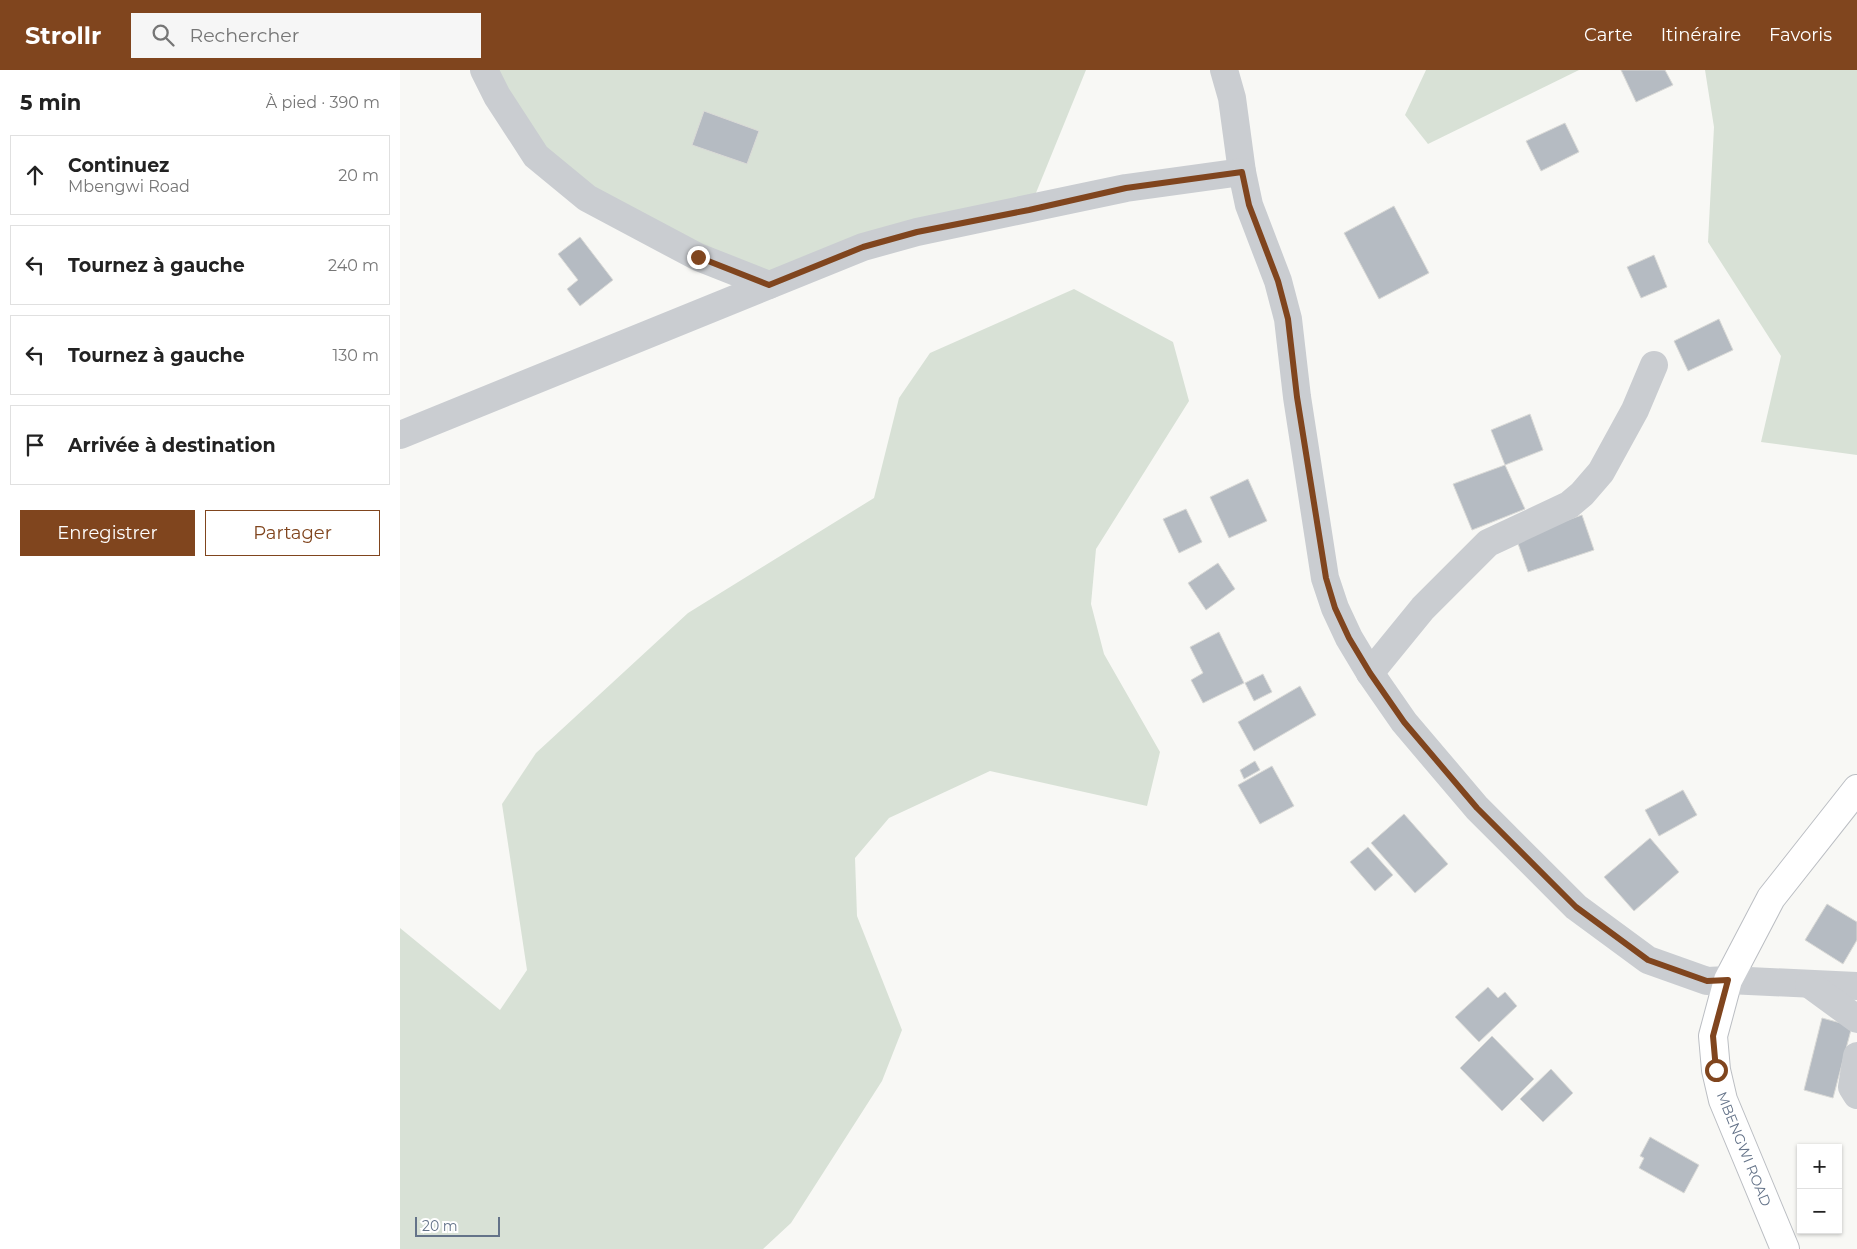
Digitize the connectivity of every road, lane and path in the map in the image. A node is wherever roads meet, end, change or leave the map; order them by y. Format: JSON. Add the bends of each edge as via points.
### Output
{"nodes":[{"id":1,"x":484,"y":70,"type":"edge"},
{"id":2,"x":1224,"y":70,"type":"edge"},
{"id":3,"x":1242,"y":172,"type":"junction"},
{"id":4,"x":769,"y":285,"type":"junction"},
{"id":5,"x":1654,"y":365,"type":"dead end"},
{"id":6,"x":400,"y":435,"type":"edge"},
{"id":7,"x":1370,"y":673,"type":"junction"},
{"id":8,"x":1857,"y":789,"type":"edge"},
{"id":9,"x":1728,"y":980,"type":"junction"},
{"id":10,"x":1809,"y":984,"type":"junction"},
{"id":11,"x":1857,"y":986,"type":"edge"},
{"id":12,"x":1857,"y":1019,"type":"edge"},
{"id":13,"x":1857,"y":1056,"type":"edge"},
{"id":14,"x":1857,"y":1095,"type":"edge"},
{"id":15,"x":1785,"y":1249,"type":"edge"}],
"edges":[{"from":1,"to":4,"type":"street","via":[[536,156],[587,198],[698,257]]},
{"from":2,"to":3,"type":"street","via":[[1232,98]]},
{"from":3,"to":4,"type":"street","via":[[1126,188],[917,232],[863,247]]},
{"from":3,"to":7,"type":"street","via":[[1249,205],[1278,281],[1288,319],[1326,578],[1335,608]]},
{"from":4,"to":6,"type":"street"},
{"from":5,"to":7,"type":"street","via":[[1635,410],[1601,472],[1582,494],[1568,505],[1488,543],[1422,608]]},
{"from":7,"to":9,"type":"street","via":[[1404,722],[1477,808],[1576,907],[1648,960],[1707,981]]},
{"from":8,"to":9,"type":"main road","name":"MBENGWI ROAD","via":[[1771,898]]},
{"from":9,"to":10,"type":"street"},
{"from":9,"to":15,"type":"main road","name":"MBENGWI ROAD","via":[[1713,1036],[1716,1070],[1723,1100]]},
{"from":10,"to":11,"type":"street"},
{"from":10,"to":12,"type":"street"},
{"from":13,"to":14,"type":"street","via":[[1852,1087]]}]}
